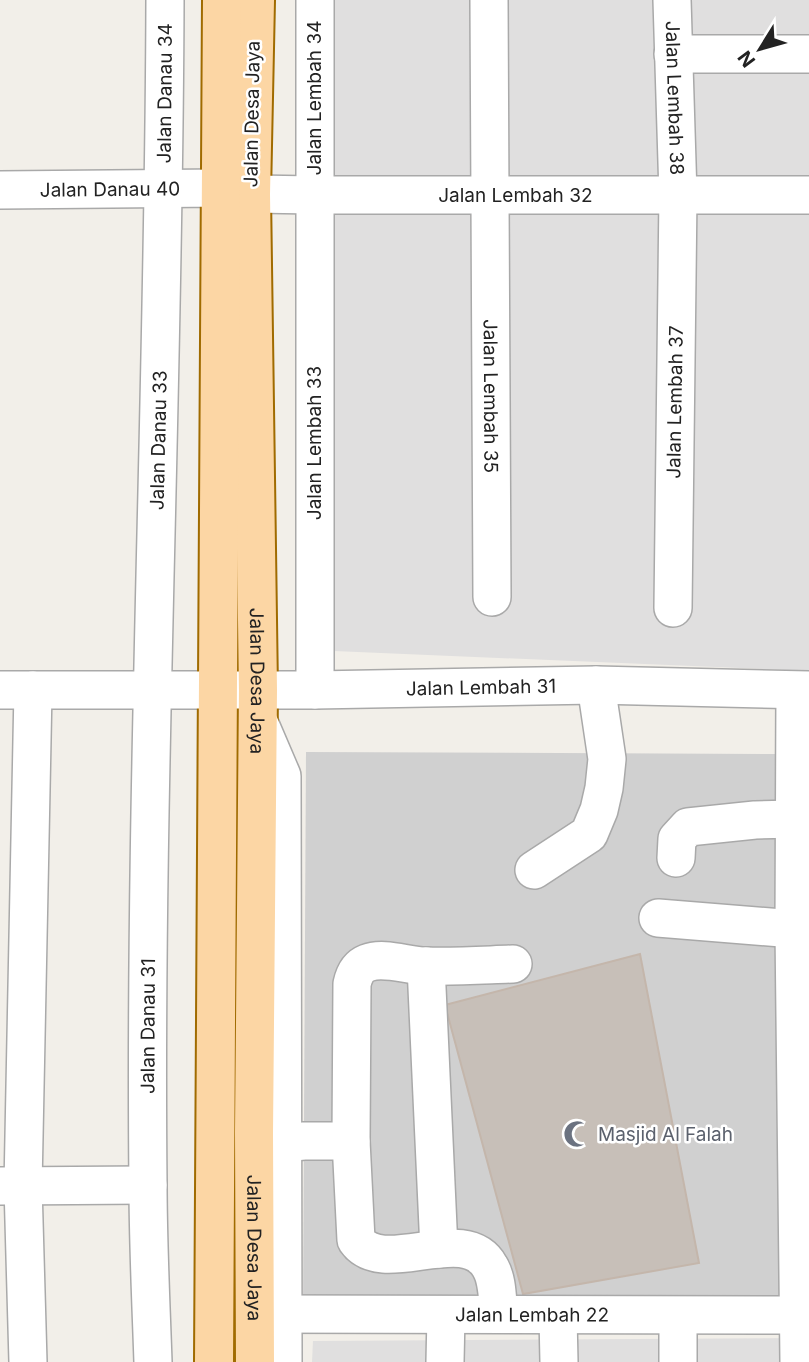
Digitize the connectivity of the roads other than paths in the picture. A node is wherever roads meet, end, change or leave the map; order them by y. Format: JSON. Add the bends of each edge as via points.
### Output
{"nodes":[{"id":1,"x":165,"y":0,"type":"edge"},
{"id":2,"x":222,"y":0,"type":"edge"},
{"id":3,"x":255,"y":0,"type":"edge"},
{"id":4,"x":315,"y":0,"type":"edge"},
{"id":5,"x":489,"y":0,"type":"edge"},
{"id":6,"x":672,"y":0,"type":"edge"},
{"id":7,"x":673,"y":54,"type":"junction"},
{"id":8,"x":809,"y":54,"type":"edge"},
{"id":9,"x":164,"y":188,"type":"junction"},
{"id":10,"x":0,"y":190,"type":"edge"},
{"id":11,"x":236,"y":191,"type":"junction"},
{"id":12,"x":314,"y":195,"type":"junction"},
{"id":13,"x":492,"y":195,"type":"junction"},
{"id":14,"x":678,"y":195,"type":"junction"},
{"id":15,"x":809,"y":195,"type":"edge"},
{"id":16,"x":492,"y":597,"type":"dead end"},
{"id":17,"x":673,"y":608,"type":"dead end"},
{"id":18,"x":596,"y":685,"type":"junction"},
{"id":19,"x":17,"y":690,"type":"edge"},
{"id":20,"x":152,"y":690,"type":"junction"},
{"id":21,"x":218,"y":690,"type":"junction"},
{"id":22,"x":315,"y":690,"type":"junction"},
{"id":23,"x":802,"y":690,"type":"edge"},
{"id":24,"x":258,"y":705,"type":"junction"},
{"id":25,"x":795,"y":819,"type":"junction"},
{"id":26,"x":676,"y":858,"type":"dead end"},
{"id":27,"x":534,"y":870,"type":"dead end"},
{"id":28,"x":658,"y":918,"type":"dead end"},
{"id":29,"x":794,"y":929,"type":"junction"},
{"id":30,"x":513,"y":964,"type":"dead end"},
{"id":31,"x":426,"y":966,"type":"junction"},
{"id":32,"x":351,"y":1141,"type":"junction"},
{"id":33,"x":282,"y":1143,"type":"junction"},
{"id":34,"x":148,"y":1185,"type":"junction"},
{"id":35,"x":12,"y":1186,"type":"edge"},
{"id":36,"x":439,"y":1249,"type":"junction"},
{"id":37,"x":499,"y":1314,"type":"junction"},
{"id":38,"x":270,"y":1315,"type":"junction"},
{"id":39,"x":446,"y":1315,"type":"junction"},
{"id":40,"x":804,"y":1315,"type":"edge"},
{"id":41,"x":558,"y":1316,"type":"junction"},
{"id":42,"x":678,"y":1316,"type":"junction"},
{"id":43,"x":28,"y":1362,"type":"edge"},
{"id":44,"x":153,"y":1362,"type":"edge"},
{"id":45,"x":214,"y":1362,"type":"edge"},
{"id":46,"x":255,"y":1362,"type":"edge"},
{"id":47,"x":283,"y":1362,"type":"edge"},
{"id":48,"x":445,"y":1362,"type":"edge"},
{"id":49,"x":559,"y":1362,"type":"edge"},
{"id":50,"x":678,"y":1362,"type":"edge"},
{"id":51,"x":799,"y":1362,"type":"edge"}],
"edges":[{"from":1,"to":9,"type":"street","name":"Jalan Danau 34"},
{"from":2,"to":11,"type":"main road","name":"Jalan Desa Jaya"},
{"from":3,"to":11,"type":"main road","name":"Jalan Desa Jaya"},
{"from":4,"to":12,"type":"street","name":"Jalan Lembah 34"},
{"from":5,"to":13,"type":"street","name":"Jalan Lembah 35"},
{"from":6,"to":7,"type":"street","name":"Jalan Lembah 38"},
{"from":7,"to":8,"type":"street"},
{"from":7,"to":14,"type":"street","name":"Jalan Lembah 38"},
{"from":9,"to":10,"type":"street","name":"Jalan Danau 40"},
{"from":9,"to":11,"type":"street","name":"Jalan Danau 40"},
{"from":9,"to":20,"type":"street","name":"Jalan Danau 33"},
{"from":11,"to":12,"type":"street","name":"Jalan Lembah 32"},
{"from":11,"to":21,"type":"main road","name":"Jalan Desa Jaya"},
{"from":11,"to":24,"type":"main road","name":"Jalan Desa Jaya"},
{"from":12,"to":13,"type":"street","name":"Jalan Lembah 32"},
{"from":12,"to":22,"type":"street","name":"Jalan Lembah 33"},
{"from":13,"to":14,"type":"street","name":"Jalan Lembah 32"},
{"from":13,"to":16,"type":"street","name":"Jalan Lembah 35"},
{"from":14,"to":15,"type":"street","name":"Jalan Lembah 32"},
{"from":14,"to":17,"type":"street","name":"Jalan Lembah 37"},
{"from":18,"to":22,"type":"street","name":"Jalan Lembah 31"},
{"from":18,"to":23,"type":"street","name":"Jalan Lembah 31"},
{"from":18,"to":27,"type":"street","via":[[607,759],[599,810],[589,834]]},
{"from":19,"to":20,"type":"street","name":"Jalan Lembah 31"},
{"from":19,"to":35,"type":"street"},
{"from":20,"to":21,"type":"street","name":"Jalan Lembah 31"},
{"from":20,"to":34,"type":"street","name":"Jalan Danau 31"},
{"from":21,"to":24,"type":"street","name":"Jalan Lembah 31"},
{"from":21,"to":45,"type":"main road","name":"Jalan Desa Jaya"},
{"from":22,"to":24,"type":"street","name":"Jalan Lembah 31"},
{"from":23,"to":25,"type":"street"},
{"from":24,"to":33,"type":"street","via":[[282,776]]},
{"from":24,"to":38,"type":"main road","name":"Jalan Desa Jaya","via":[[254,1133]]},
{"from":25,"to":26,"type":"street","via":[[688,827],[677,839]]},
{"from":25,"to":29,"type":"street"},
{"from":28,"to":29,"type":"street"},
{"from":29,"to":40,"type":"street"},
{"from":30,"to":31,"type":"street"},
{"from":31,"to":32,"type":"street","via":[[376,961],[354,975]]},
{"from":31,"to":36,"type":"street"},
{"from":32,"to":33,"type":"street"},
{"from":32,"to":36,"type":"street","via":[[354,1232],[362,1248],[379,1254]]},
{"from":33,"to":38,"type":"street"},
{"from":34,"to":35,"type":"street"},
{"from":34,"to":44,"type":"street","name":"Jalan Danau 31"},
{"from":35,"to":43,"type":"street"},
{"from":36,"to":37,"type":"street","via":[[471,1251],[487,1262],[495,1279]]},
{"from":37,"to":39,"type":"street","name":"Jalan Lembah 22"},
{"from":37,"to":41,"type":"street","name":"Jalan Lembah 22"},
{"from":38,"to":39,"type":"street","name":"Jalan Lembah 22"},
{"from":38,"to":46,"type":"main road","name":"Jalan Desa Jaya"},
{"from":38,"to":47,"type":"street"},
{"from":39,"to":48,"type":"street"},
{"from":40,"to":42,"type":"street","name":"Jalan Lembah 22"},
{"from":40,"to":51,"type":"street"},
{"from":41,"to":42,"type":"street","name":"Jalan Lembah 22"},
{"from":41,"to":49,"type":"street"},
{"from":42,"to":50,"type":"street"}]}
